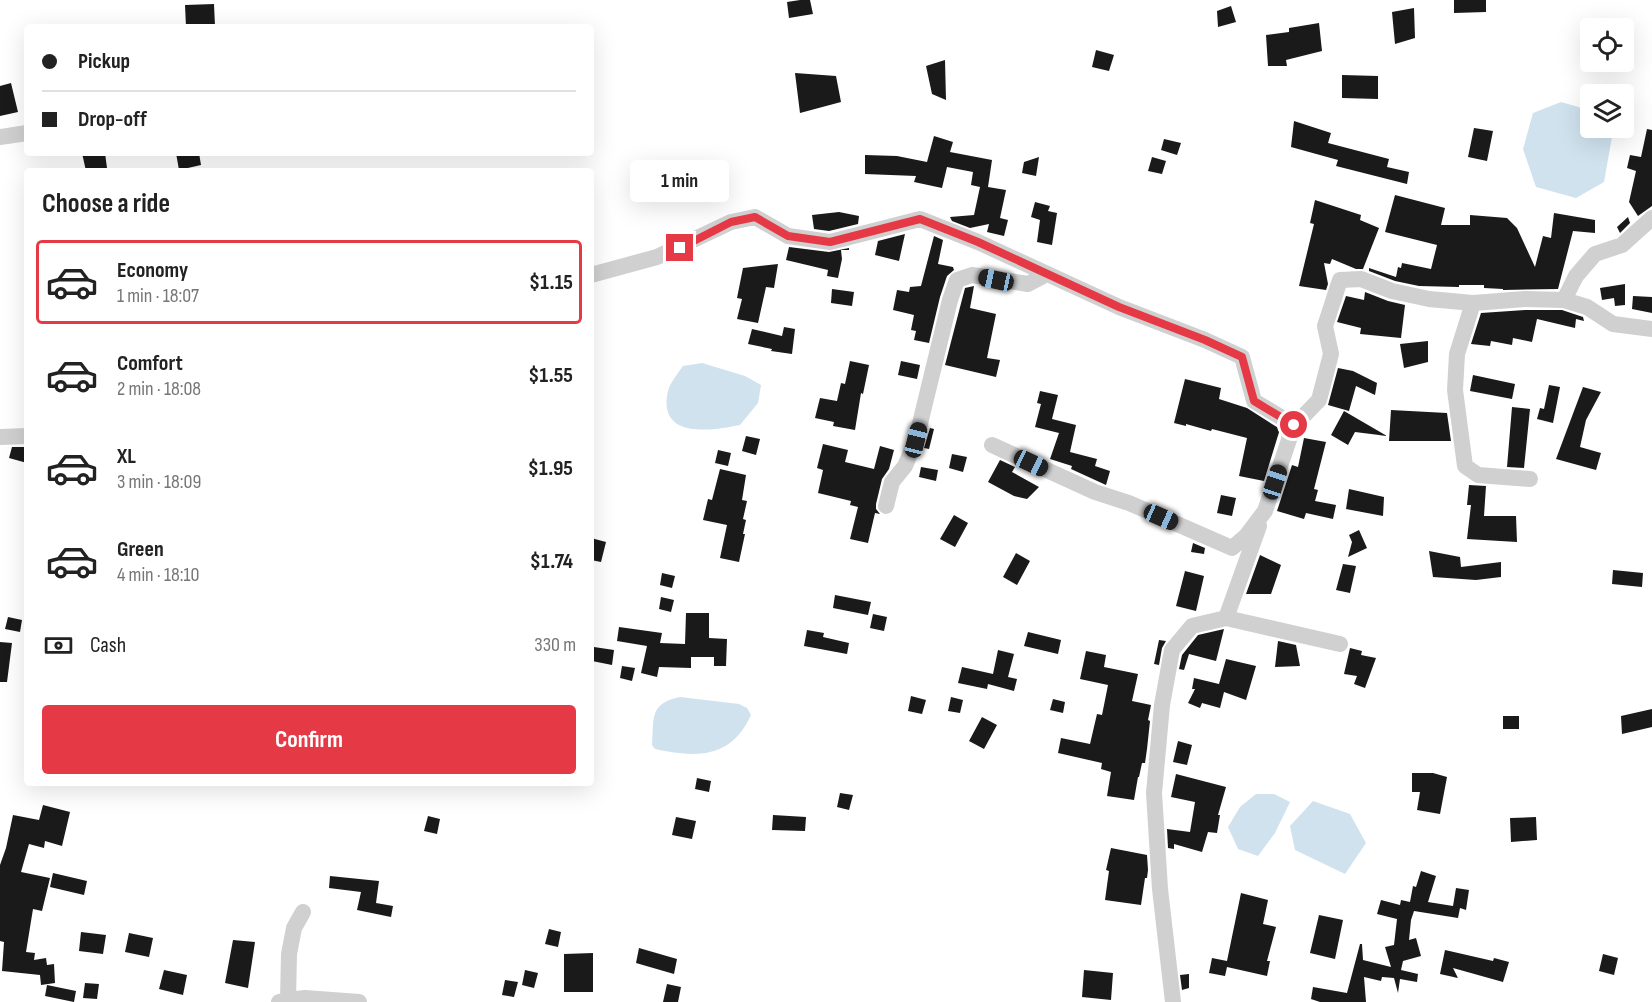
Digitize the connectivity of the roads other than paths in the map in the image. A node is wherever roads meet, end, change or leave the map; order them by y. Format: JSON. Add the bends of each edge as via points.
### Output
{"nodes":[{"id":1,"x":24,"y":133,"type":"edge"},
{"id":2,"x":0,"y":137,"type":"edge"},
{"id":3,"x":1652,"y":218,"type":"edge"},
{"id":4,"x":594,"y":273,"type":"edge"},
{"id":5,"x":1047,"y":274,"type":"junction"},
{"id":6,"x":1564,"y":300,"type":"junction"},
{"id":7,"x":1473,"y":303,"type":"junction"},
{"id":8,"x":1652,"y":329,"type":"edge"},
{"id":9,"x":24,"y":436,"type":"edge"},
{"id":10,"x":0,"y":437,"type":"edge"},
{"id":11,"x":992,"y":445,"type":"dead end"},
{"id":12,"x":1530,"y":479,"type":"dead end"},
{"id":13,"x":886,"y":506,"type":"dead end"},
{"id":14,"x":1226,"y":618,"type":"junction"},
{"id":15,"x":1340,"y":644,"type":"dead end"},
{"id":16,"x":303,"y":912,"type":"dead end"},
{"id":17,"x":283,"y":1001,"type":"edge"},
{"id":18,"x":359,"y":1002,"type":"edge"},
{"id":19,"x":1173,"y":1002,"type":"edge"}],
"edges":[{"from":1,"to":2,"type":"street"},
{"from":3,"to":6,"type":"street","via":[[1622,245],[1594,254],[1576,276]]},
{"from":4,"to":5,"type":"street","via":[[657,257],[731,222],[755,217],[788,236],[830,242],[920,219]]},
{"from":5,"to":11,"type":"street","via":[[1242,357],[1254,401],[1294,425],[1265,511],[1232,548]]},
{"from":5,"to":13,"type":"street","via":[[1028,284],[972,275],[957,280],[916,440],[892,482]]},
{"from":6,"to":7,"type":"street"},
{"from":6,"to":8,"type":"street","via":[[1613,324]]},
{"from":7,"to":12,"type":"street","via":[[1456,354],[1455,390],[1465,466],[1478,475]]},
{"from":7,"to":14,"type":"street","via":[[1401,293],[1361,279],[1340,280],[1325,326],[1331,354],[1319,400],[1291,429]]},
{"from":9,"to":10,"type":"street"},
{"from":14,"to":15,"type":"street"},
{"from":14,"to":19,"type":"street","via":[[1192,626],[1172,650],[1162,705],[1154,793]]},
{"from":16,"to":17,"type":"street","via":[[294,928]]},
{"from":17,"to":18,"type":"street","via":[[305,998]]}]}
